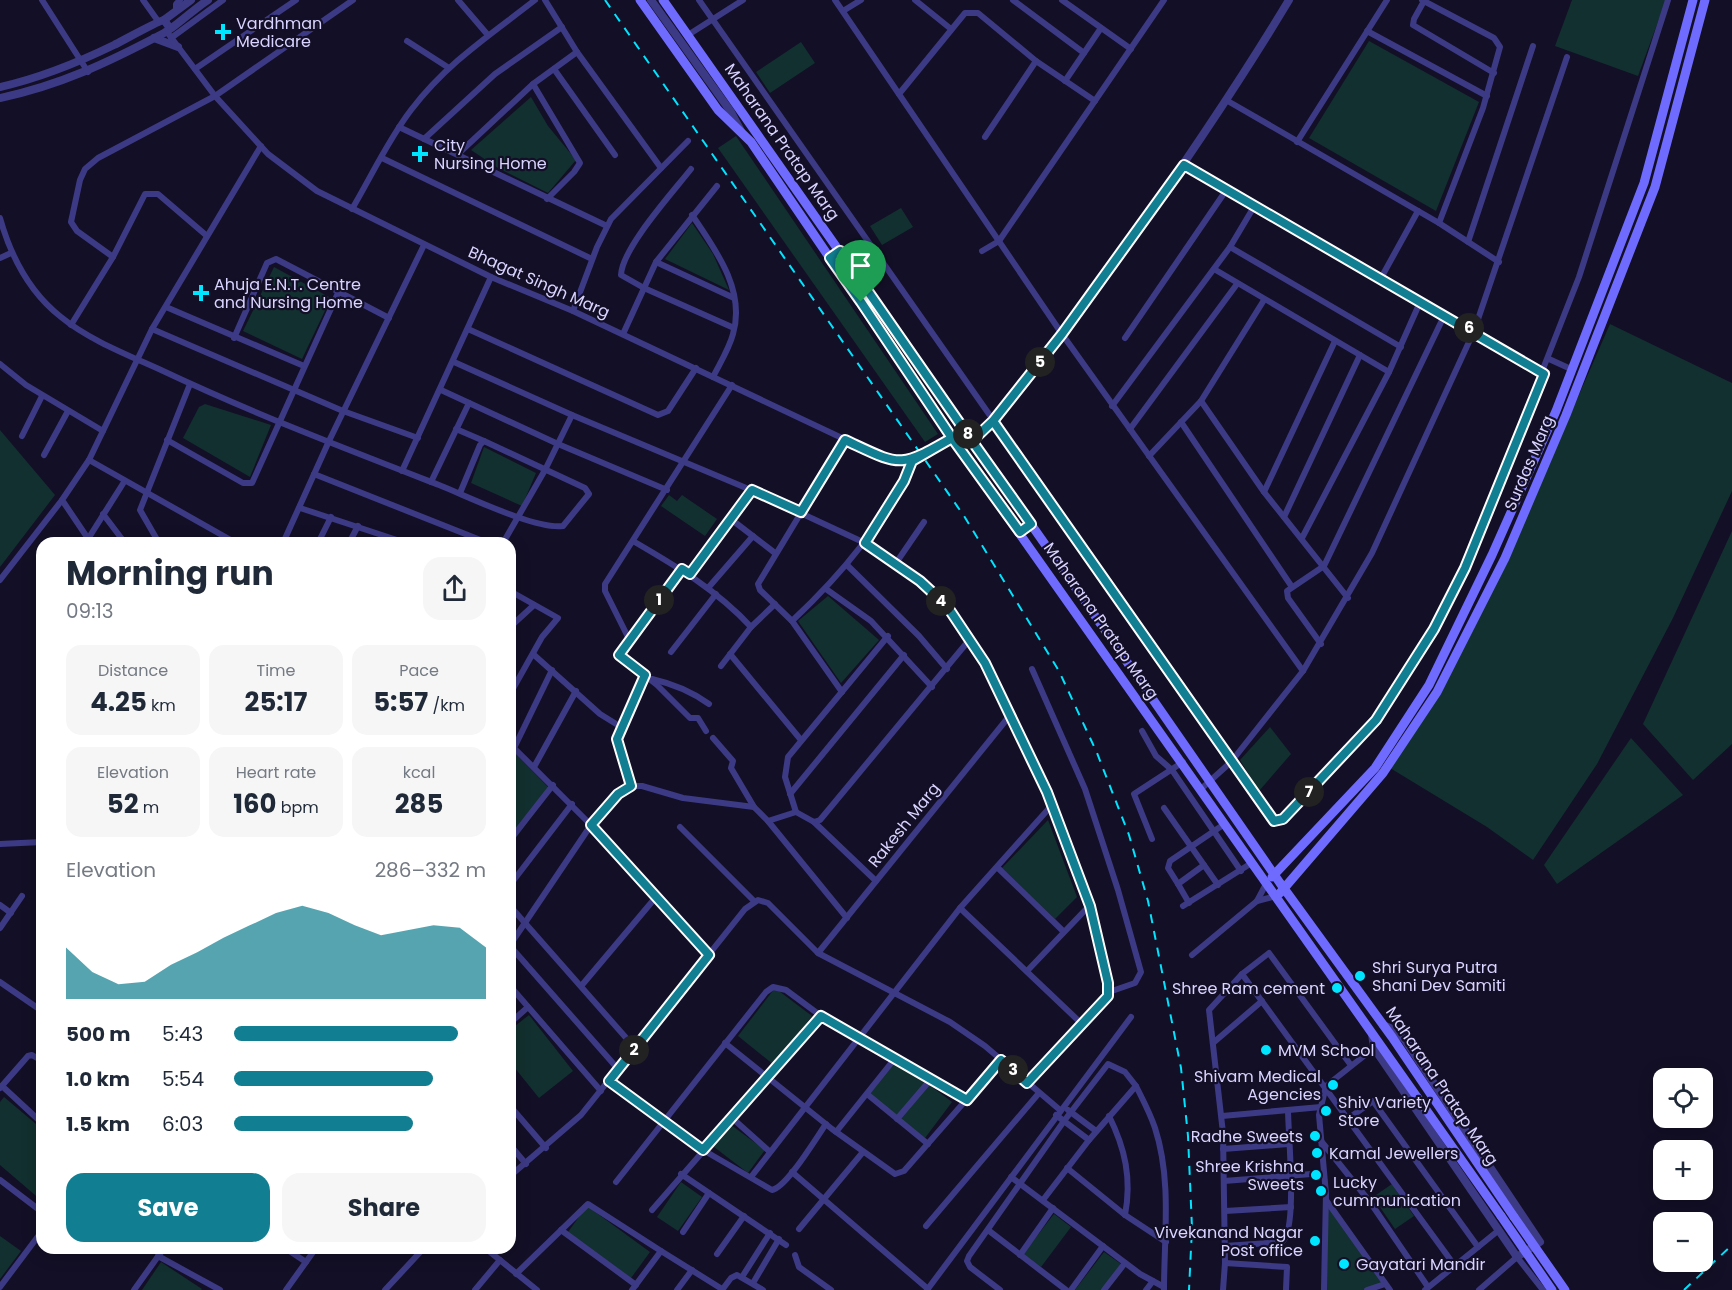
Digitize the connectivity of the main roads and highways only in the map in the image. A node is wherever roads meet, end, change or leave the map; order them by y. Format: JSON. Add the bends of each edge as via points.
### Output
{"nodes":[{"id":1,"x":640,"y":0,"type":"edge"},
{"id":2,"x":663,"y":0,"type":"edge"},
{"id":3,"x":1693,"y":0,"type":"edge"},
{"id":4,"x":1705,"y":0,"type":"edge"},
{"id":5,"x":840,"y":251,"type":"junction"},
{"id":6,"x":830,"y":258,"type":"junction"},
{"id":7,"x":1597,"y":306,"type":"junction"},
{"id":8,"x":1608,"y":311,"type":"junction"},
{"id":9,"x":904,"y":342,"type":"junction"},
{"id":10,"x":892,"y":349,"type":"junction"},
{"id":11,"x":1031,"y":524,"type":"junction"},
{"id":12,"x":1020,"y":532,"type":"junction"},
{"id":13,"x":1379,"y":770,"type":"junction"},
{"id":14,"x":1274,"y":874,"type":"junction"},
{"id":15,"x":1266,"y":884,"type":"junction"},
{"id":16,"x":1284,"y":889,"type":"junction"},
{"id":17,"x":1276,"y":896,"type":"junction"},
{"id":18,"x":1552,"y":1290,"type":"edge"},
{"id":19,"x":1565,"y":1290,"type":"edge"}],
"edges":[{"from":1,"to":6,"type":"main road","name":"Maharana Pratap Marg","via":[[718,110],[741,131]]},
{"from":2,"to":5,"type":"main road","name":"Maharana Pratap Marg"},
{"from":3,"to":7,"type":"main road","name":"Surdas Marg","via":[[1644,183]]},
{"from":4,"to":8,"type":"main road","name":"Surdas Marg","via":[[1655,187]]},
{"from":5,"to":6,"type":"main road"},
{"from":5,"to":9,"type":"main road","name":"Maharana Pratap Marg"},
{"from":6,"to":10,"type":"main road","name":"Maharana Pratap Marg"},
{"from":7,"to":8,"type":"main road"},
{"from":7,"to":13,"type":"main road","name":"Surdas Marg","via":[[1492,555],[1434,675]]},
{"from":8,"to":13,"type":"main road","name":"Surdas Marg","via":[[1505,558],[1437,692]]},
{"from":9,"to":10,"type":"main road"},
{"from":9,"to":11,"type":"main road","name":"Maharana Pratap Marg"},
{"from":10,"to":12,"type":"main road","name":"Maharana Pratap Marg"},
{"from":11,"to":12,"type":"main road"},
{"from":11,"to":14,"type":"main road","name":"Maharana Pratap Marg"},
{"from":12,"to":15,"type":"main road","name":"Maharana Pratap Marg"},
{"from":13,"to":14,"type":"main road","name":"Surdas Marg"},
{"from":13,"to":16,"type":"main road","name":"Surdas Marg"},
{"from":14,"to":15,"type":"main road","name":"Surdas Marg"},
{"from":14,"to":16,"type":"main road","name":"Maharana Pratap Marg"},
{"from":15,"to":17,"type":"main road","name":"Maharana Pratap Marg"},
{"from":16,"to":17,"type":"main road","name":"Surdas Marg"},
{"from":16,"to":19,"type":"main road","name":"Maharana Pratap Marg","bridge":true,"via":[[1383,1025]]},
{"from":17,"to":18,"type":"main road","name":"Maharana Pratap Marg","bridge":true}]}
